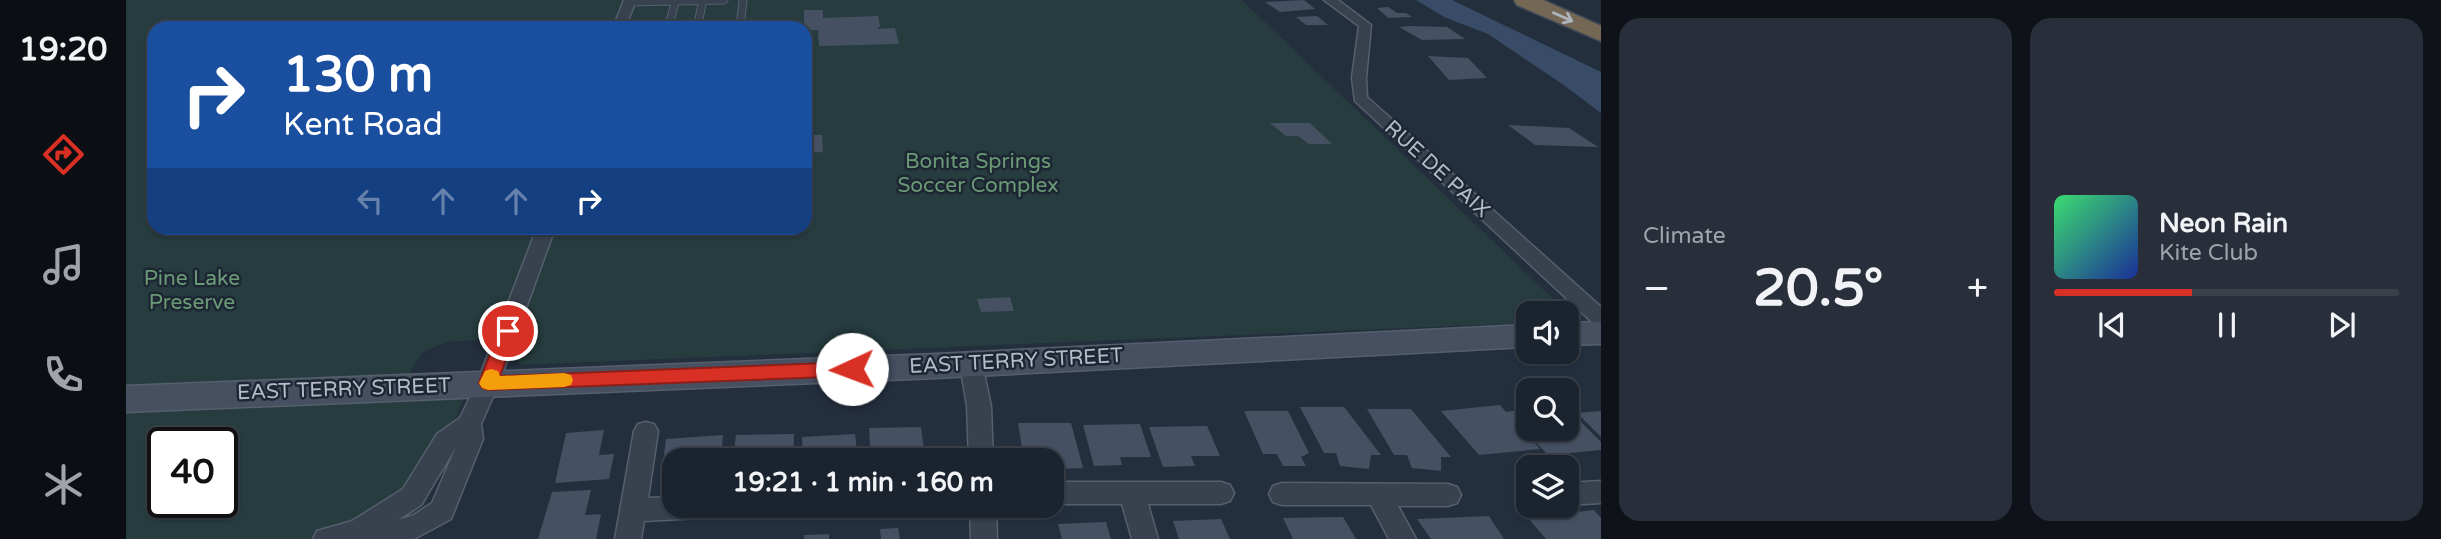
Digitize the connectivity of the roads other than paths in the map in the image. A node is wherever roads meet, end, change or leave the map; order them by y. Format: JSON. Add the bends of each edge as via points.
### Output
{"nodes":[{"id":1,"x":703,"y":0,"type":"edge"},
{"id":2,"x":724,"y":0,"type":"edge"},
{"id":3,"x":744,"y":0,"type":"edge"},
{"id":4,"x":1330,"y":0,"type":"edge"},
{"id":5,"x":1525,"y":0,"type":"edge"},
{"id":6,"x":630,"y":1,"type":"edge"},
{"id":7,"x":676,"y":1,"type":"edge"},
{"id":8,"x":623,"y":21,"type":"edge"},
{"id":9,"x":670,"y":21,"type":"edge"},
{"id":10,"x":698,"y":21,"type":"edge"},
{"id":11,"x":741,"y":21,"type":"edge"},
{"id":12,"x":1601,"y":34,"type":"edge"},
{"id":13,"x":543,"y":235,"type":"edge"},
{"id":14,"x":1601,"y":319,"type":"edge"},
{"id":15,"x":1601,"y":332,"type":"edge"},
{"id":16,"x":1579,"y":333,"type":"edge"},
{"id":17,"x":1516,"y":337,"type":"edge"},
{"id":18,"x":971,"y":363,"type":"junction"},
{"id":19,"x":488,"y":383,"type":"junction"},
{"id":20,"x":126,"y":399,"type":"edge"},
{"id":21,"x":469,"y":424,"type":"junction"},
{"id":22,"x":646,"y":431,"type":"dead end"},
{"id":23,"x":981,"y":448,"type":"edge"},
{"id":24,"x":1601,"y":492,"type":"edge"},
{"id":25,"x":1064,"y":493,"type":"edge"},
{"id":26,"x":1132,"y":493,"type":"junction"},
{"id":27,"x":1221,"y":493,"type":"dead end"},
{"id":28,"x":1579,"y":493,"type":"edge"},
{"id":29,"x":1282,"y":494,"type":"dead end"},
{"id":30,"x":1378,"y":494,"type":"junction"},
{"id":31,"x":1448,"y":495,"type":"dead end"},
{"id":32,"x":393,"y":507,"type":"junction"},
{"id":33,"x":662,"y":509,"type":"edge"},
{"id":34,"x":633,"y":510,"type":"junction"},
{"id":35,"x":983,"y":518,"type":"edge"},
{"id":36,"x":409,"y":529,"type":"junction"},
{"id":37,"x":358,"y":532,"type":"junction"},
{"id":38,"x":326,"y":539,"type":"edge"},
{"id":39,"x":628,"y":539,"type":"edge"},
{"id":40,"x":984,"y":539,"type":"edge"},
{"id":41,"x":1145,"y":539,"type":"edge"},
{"id":42,"x":1403,"y":539,"type":"edge"}],
"edges":[{"from":1,"to":2,"type":"lane"},
{"from":1,"to":7,"type":"lane"},
{"from":1,"to":10,"type":"lane"},
{"from":3,"to":11,"type":"lane"},
{"from":4,"to":14,"type":"street","name":"RUE DE PAIX","via":[[1365,25],[1360,98]]},
{"from":5,"to":12,"type":"highway","one_way":true},
{"from":6,"to":7,"type":"lane"},
{"from":6,"to":8,"type":"street"},
{"from":7,"to":9,"type":"lane"},
{"from":13,"to":19,"type":"street"},
{"from":15,"to":16,"type":"street"},
{"from":17,"to":18,"type":"street","name":"EAST TERRY STREET"},
{"from":18,"to":19,"type":"street","name":"EAST TERRY STREET"},
{"from":18,"to":23,"type":"street"},
{"from":19,"to":20,"type":"street","name":"EAST TERRY STREET"},
{"from":19,"to":21,"type":"street"},
{"from":21,"to":32,"type":"street","via":[[446,441],[412,497]]},
{"from":21,"to":36,"type":"street","via":[[471,439],[442,511]]},
{"from":22,"to":34,"type":"street"},
{"from":24,"to":28,"type":"street"},
{"from":25,"to":26,"type":"street"},
{"from":26,"to":27,"type":"street"},
{"from":26,"to":41,"type":"street"},
{"from":29,"to":30,"type":"street"},
{"from":30,"to":31,"type":"street"},
{"from":30,"to":42,"type":"street"},
{"from":32,"to":36,"type":"street"},
{"from":32,"to":37,"type":"street"},
{"from":33,"to":34,"type":"street"},
{"from":34,"to":39,"type":"street"},
{"from":35,"to":40,"type":"street"},
{"from":36,"to":37,"type":"street"},
{"from":37,"to":38,"type":"street"}]}
